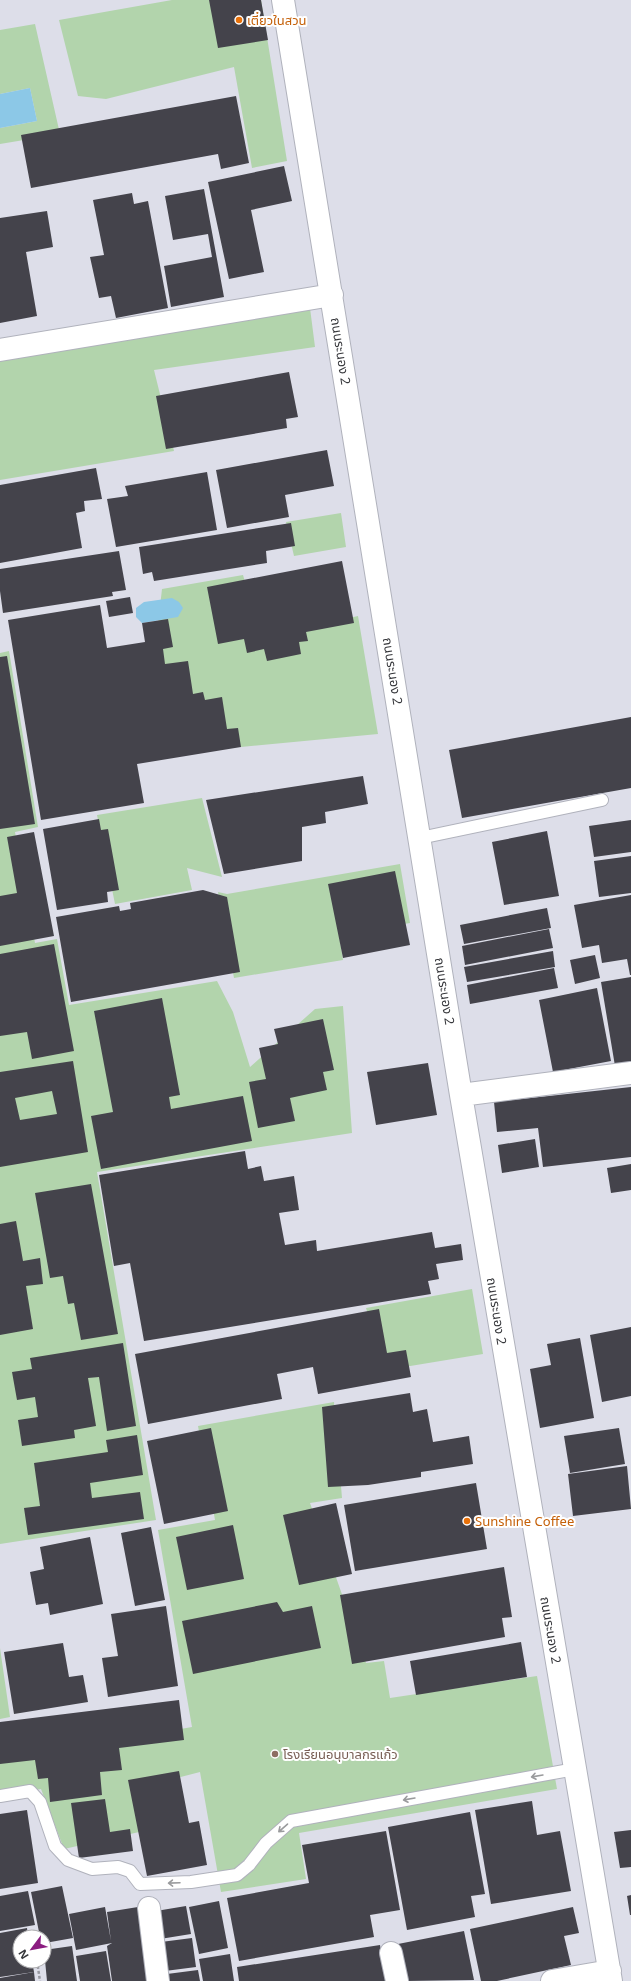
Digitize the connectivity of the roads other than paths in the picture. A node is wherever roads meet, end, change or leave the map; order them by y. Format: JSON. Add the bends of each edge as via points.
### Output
{"nodes":[{"id":1,"x":283,"y":0,"type":"edge"},
{"id":2,"x":332,"y":295,"type":"junction"},
{"id":3,"x":0,"y":350,"type":"edge"},
{"id":4,"x":602,"y":800,"type":"dead end"},
{"id":5,"x":420,"y":838,"type":"junction"},
{"id":6,"x":631,"y":1073,"type":"edge"},
{"id":7,"x":461,"y":1095,"type":"junction"},
{"id":8,"x":575,"y":1769,"type":"junction"},
{"id":9,"x":0,"y":1796,"type":"edge"},
{"id":10,"x":149,"y":1908,"type":"dead end"},
{"id":11,"x":392,"y":1953,"type":"dead end"},
{"id":12,"x":610,"y":1976,"type":"edge"},
{"id":13,"x":158,"y":1981,"type":"edge"},
{"id":14,"x":398,"y":1981,"type":"edge"},
{"id":15,"x":552,"y":1981,"type":"edge"}],
"edges":[{"from":1,"to":2,"type":"street","name":"ถนนระนอง 2"},
{"from":2,"to":3,"type":"street"},
{"from":2,"to":5,"type":"street","name":"ถนนระนอง 2"},
{"from":4,"to":5,"type":"lane"},
{"from":5,"to":7,"type":"street","name":"ถนนระนอง 2"},
{"from":6,"to":7,"type":"street"},
{"from":7,"to":8,"type":"street","name":"ถนนระนอง 2"},
{"from":8,"to":9,"type":"lane","one_way":true,"via":[[291,1821],[266,1843],[249,1865],[237,1875],[191,1882],[140,1884],[130,1871],[118,1867],[92,1869],[68,1860],[55,1846],[40,1802],[30,1791]]},
{"from":8,"to":12,"type":"street","name":"ถนนระนอง 2"},
{"from":10,"to":13,"type":"street"},
{"from":11,"to":14,"type":"street"},
{"from":12,"to":15,"type":"street"}]}
